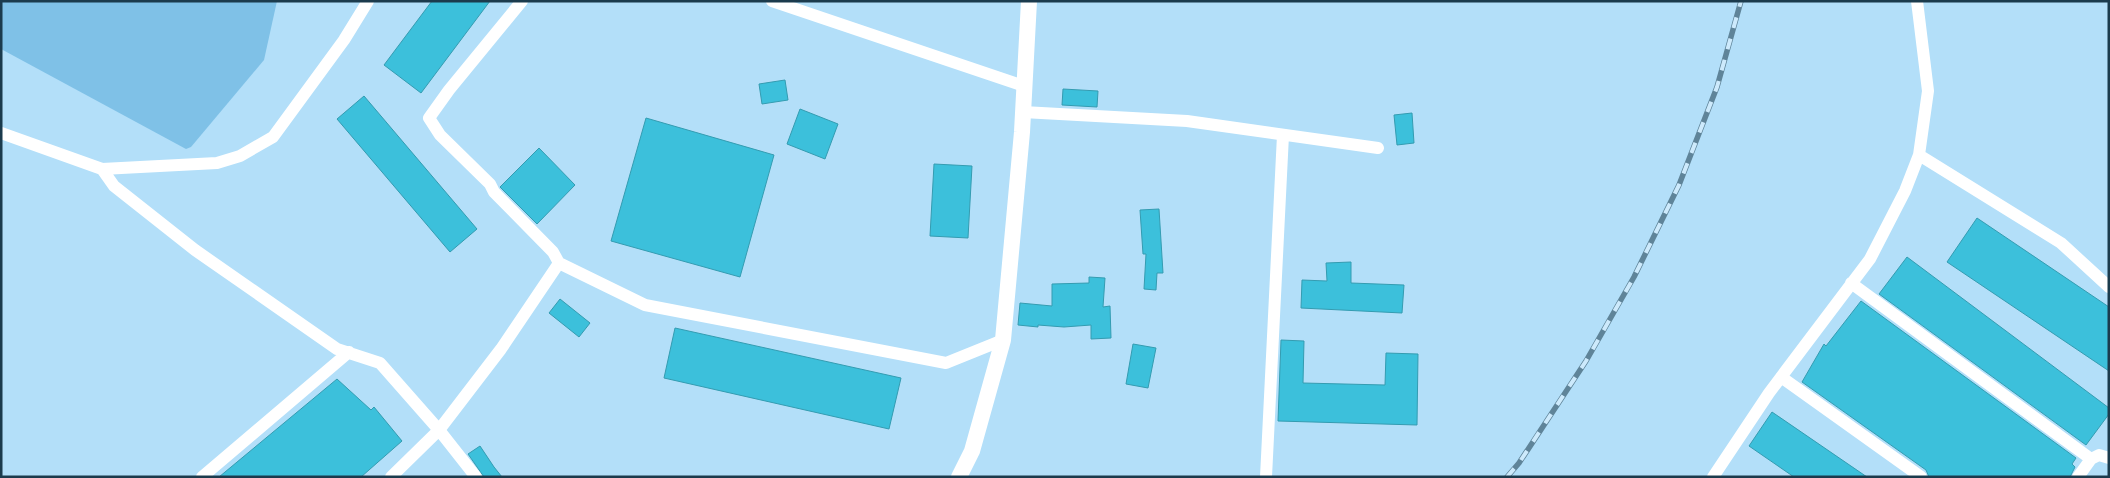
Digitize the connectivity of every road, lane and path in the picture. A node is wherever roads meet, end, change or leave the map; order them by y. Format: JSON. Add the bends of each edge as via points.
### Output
{"nodes":[{"id":1,"x":368,"y":1,"type":"edge"},
{"id":2,"x":522,"y":1,"type":"edge"},
{"id":3,"x":772,"y":1,"type":"edge"},
{"id":4,"x":1029,"y":1,"type":"edge"},
{"id":5,"x":1917,"y":1,"type":"edge"},
{"id":6,"x":1024,"y":86,"type":"junction"},
{"id":7,"x":1023,"y":112,"type":"junction"},
{"id":8,"x":1,"y":133,"type":"edge"},
{"id":9,"x":1283,"y":135,"type":"junction"},
{"id":10,"x":1378,"y":148,"type":"dead end"},
{"id":11,"x":1919,"y":155,"type":"junction"},
{"id":12,"x":102,"y":169,"type":"junction"},
{"id":13,"x":560,"y":263,"type":"junction"},
{"id":14,"x":1851,"y":283,"type":"junction"},
{"id":15,"x":2109,"y":286,"type":"edge"},
{"id":16,"x":1003,"y":340,"type":"junction"},
{"id":17,"x":350,"y":352,"type":"junction"},
{"id":18,"x":1781,"y":377,"type":"junction"},
{"id":19,"x":439,"y":430,"type":"junction"},
{"id":20,"x":2109,"y":458,"type":"edge"},
{"id":21,"x":2091,"y":459,"type":"junction"},
{"id":22,"x":202,"y":477,"type":"edge"},
{"id":23,"x":391,"y":477,"type":"edge"},
{"id":24,"x":476,"y":477,"type":"edge"},
{"id":25,"x":959,"y":477,"type":"edge"},
{"id":26,"x":1266,"y":477,"type":"edge"},
{"id":27,"x":1713,"y":477,"type":"edge"},
{"id":28,"x":1921,"y":477,"type":"edge"},
{"id":29,"x":2078,"y":477,"type":"edge"}],
"edges":[{"from":1,"to":12,"type":"street","via":[[344,40],[273,137],[240,156],[217,163]]},
{"from":2,"to":13,"type":"street","via":[[429,118],[440,135],[490,184]]},
{"from":3,"to":6,"type":"street"},
{"from":4,"to":6,"type":"street"},
{"from":5,"to":11,"type":"street","via":[[1928,91]]},
{"from":6,"to":7,"type":"street"},
{"from":7,"to":9,"type":"street","via":[[1187,121]]},
{"from":7,"to":16,"type":"street"},
{"from":8,"to":12,"type":"street"},
{"from":9,"to":10,"type":"street"},
{"from":9,"to":26,"type":"street"},
{"from":11,"to":14,"type":"street","via":[[1905,191],[1870,260]]},
{"from":11,"to":15,"type":"street","via":[[2061,243]]},
{"from":12,"to":17,"type":"street","via":[[114,186],[195,250],[337,349]]},
{"from":13,"to":16,"type":"street","via":[[645,305],[946,363]]},
{"from":13,"to":19,"type":"street","via":[[501,349]]},
{"from":14,"to":18,"type":"street"},
{"from":14,"to":21,"type":"street"},
{"from":16,"to":25,"type":"street","via":[[972,451]]},
{"from":17,"to":19,"type":"street","via":[[380,364]]},
{"from":17,"to":22,"type":"street"},
{"from":18,"to":27,"type":"street"},
{"from":18,"to":28,"type":"street"},
{"from":19,"to":23,"type":"street"},
{"from":19,"to":24,"type":"street"},
{"from":20,"to":21,"type":"street","via":[[2099,455]]},
{"from":21,"to":29,"type":"street"}]}
